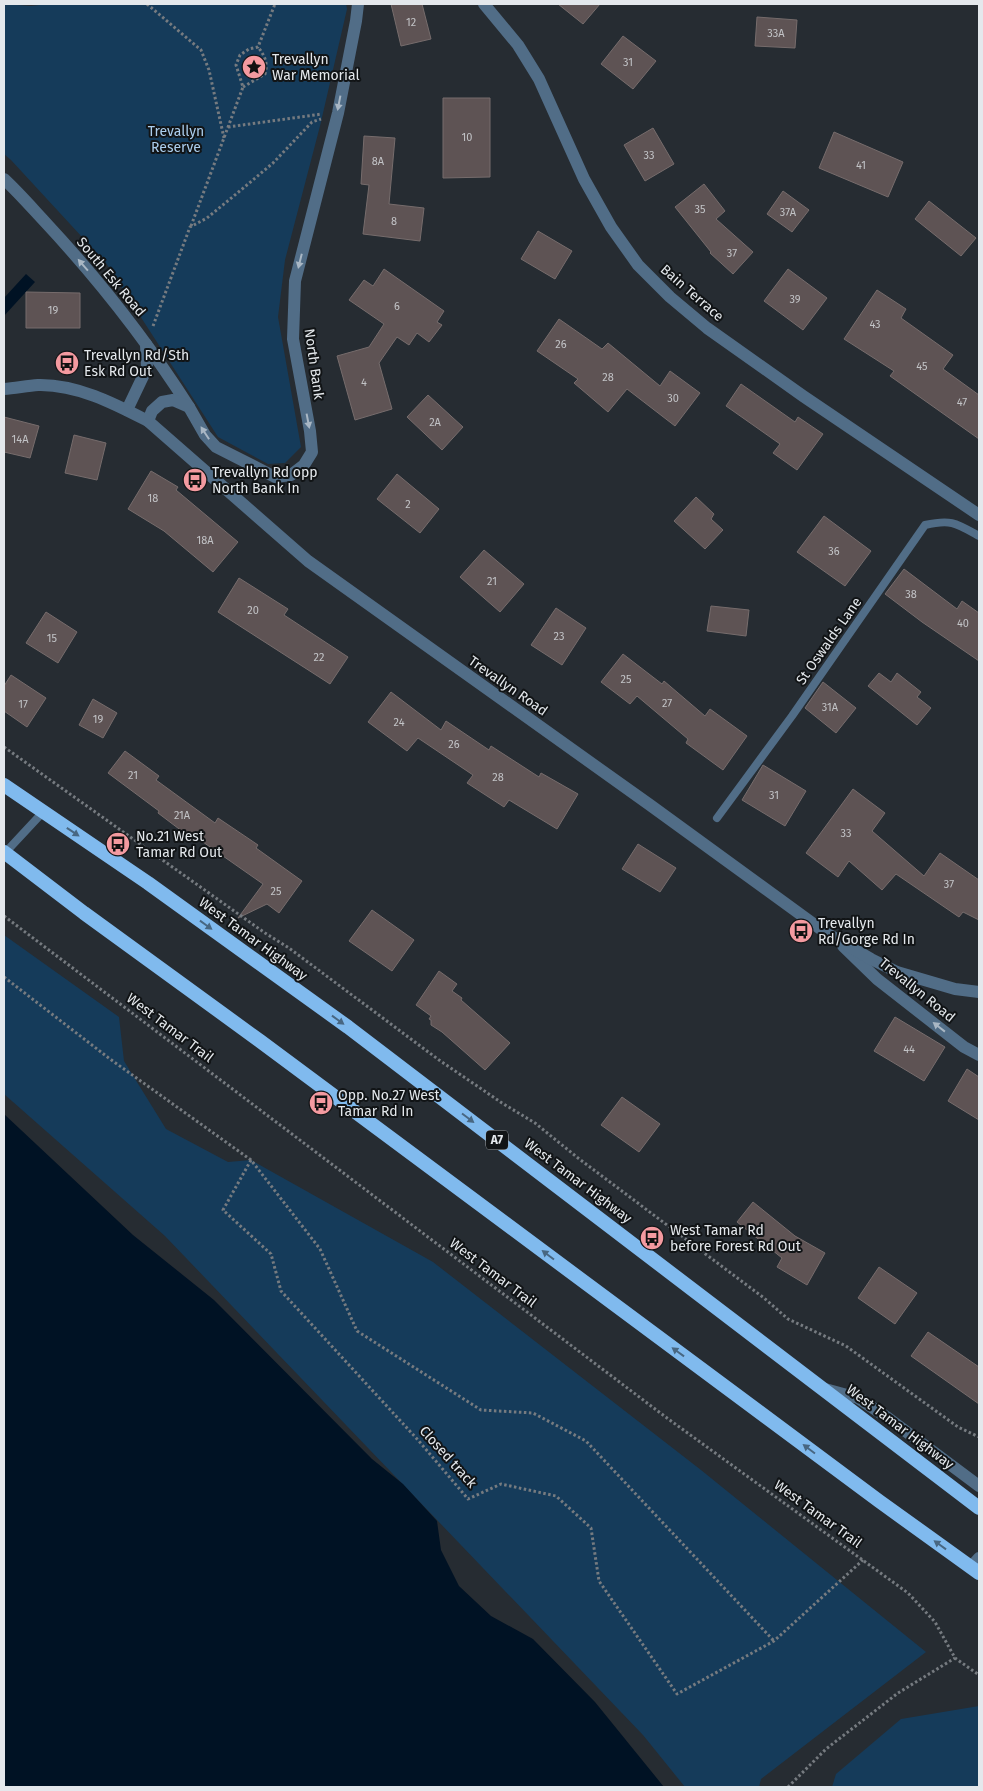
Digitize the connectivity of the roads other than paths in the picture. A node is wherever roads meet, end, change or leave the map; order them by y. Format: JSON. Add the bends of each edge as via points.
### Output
{"nodes":[{"id":1,"x":358,"y":4,"type":"edge"},
{"id":2,"x":484,"y":4,"type":"edge"},
{"id":3,"x":4,"y":179,"type":"edge"},
{"id":4,"x":146,"y":344,"type":"junction"},
{"id":5,"x":164,"y":367,"type":"joint"},
{"id":6,"x":4,"y":389,"type":"edge"},
{"id":7,"x":189,"y":407,"type":"junction"},
{"id":8,"x":127,"y":410,"type":"junction"},
{"id":9,"x":148,"y":421,"type":"junction"},
{"id":10,"x":979,"y":515,"type":"edge"},
{"id":11,"x":979,"y":536,"type":"edge"},
{"id":12,"x":4,"y":785,"type":"edge"},
{"id":13,"x":44,"y":812,"type":"junction"},
{"id":14,"x":717,"y":818,"type":"dead end"},
{"id":15,"x":4,"y":853,"type":"edge"},
{"id":16,"x":841,"y":943,"type":"junction"},
{"id":17,"x":979,"y":992,"type":"edge"},
{"id":18,"x":979,"y":1055,"type":"edge"},
{"id":19,"x":820,"y":1387,"type":"junction"},
{"id":20,"x":979,"y":1486,"type":"edge"},
{"id":21,"x":979,"y":1508,"type":"edge"},
{"id":22,"x":976,"y":1566,"type":"edge"}],
"edges":[{"from":1,"to":7,"type":"street","name":"North Bank","one_way":true,"via":[[338,113],[295,281],[293,339],[312,452],[304,465],[291,475],[275,477],[216,447]]},
{"from":2,"to":10,"type":"street","name":"Bain Terrace","via":[[518,44],[539,79],[584,179],[611,227],[638,265],[707,328]]},
{"from":4,"to":3,"type":"street","name":"South Esk Road","one_way":true,"via":[[89,272]]},
{"from":4,"to":5,"type":"street","name":"South Esk Road"},
{"from":4,"to":8,"type":"street","via":[[147,368]]},
{"from":5,"to":7,"type":"street","name":"North Bank"},
{"from":6,"to":8,"type":"street","name":"Trevallyn Road","via":[[40,385],[59,387],[84,392]]},
{"from":7,"to":9,"type":"street","via":[[173,400],[162,402],[152,411]]},
{"from":8,"to":9,"type":"street","name":"Trevallyn Road"},
{"from":9,"to":16,"type":"street","name":"Trevallyn Road","via":[[308,561]]},
{"from":11,"to":14,"type":"lane","name":"St Oswalds Lane","via":[[944,521],[925,525]]},
{"from":12,"to":13,"type":"highway","name":"West Tamar Highway","number":"A7"},
{"from":13,"to":15,"type":"lane"},
{"from":13,"to":19,"type":"highway","name":"West Tamar Highway","number":"A7","one_way":true,"via":[[348,1027]]},
{"from":22,"to":15,"type":"highway","one_way":true,"via":[[879,1501]]},
{"from":16,"to":17,"type":"street","via":[[898,972],[955,989]]},
{"from":18,"to":16,"type":"street","name":"Trevallyn Road","one_way":true,"via":[[964,1047],[877,979]]},
{"from":19,"to":20,"type":"street","via":[[858,1398]]},
{"from":19,"to":21,"type":"highway","name":"West Tamar Highway","number":"A7"}]}
